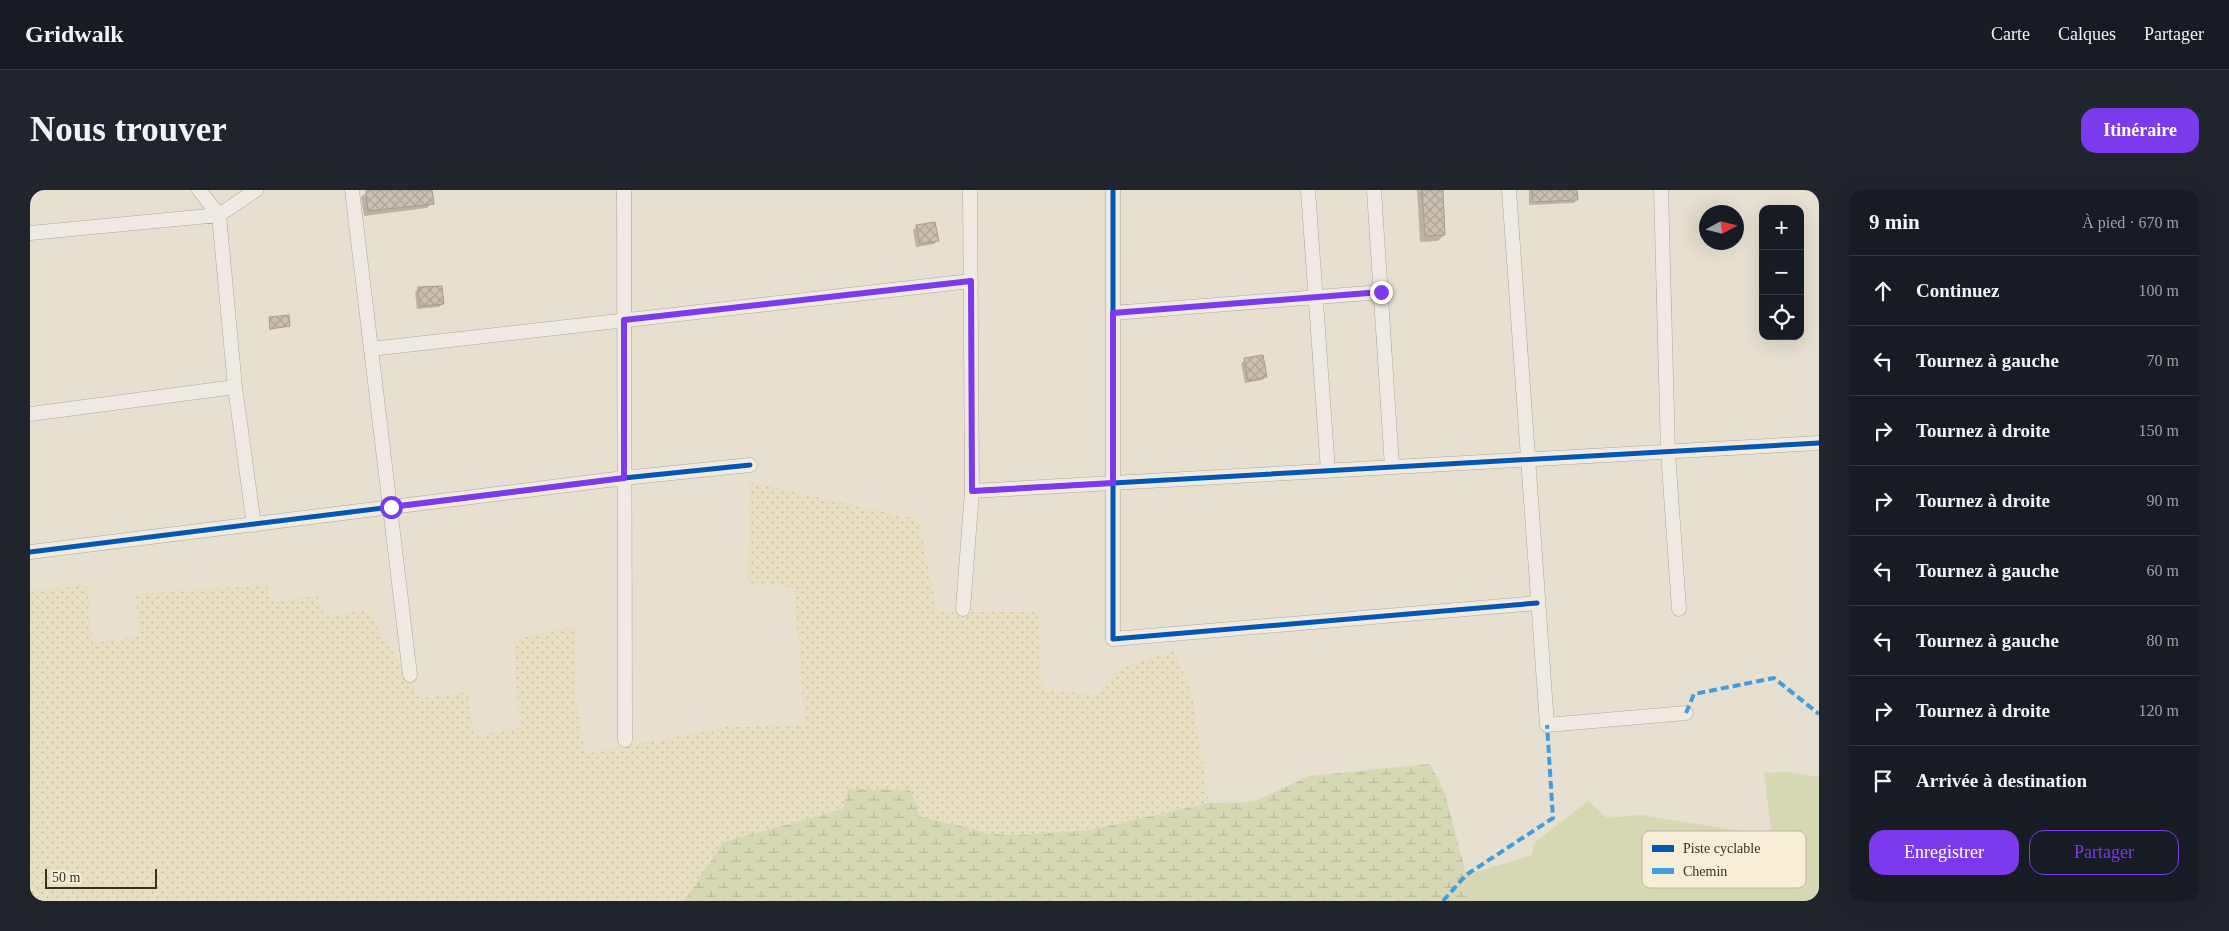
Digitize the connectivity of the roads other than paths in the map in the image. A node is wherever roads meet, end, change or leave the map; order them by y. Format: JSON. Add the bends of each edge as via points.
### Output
{"nodes":[{"id":1,"x":199,"y":190,"type":"edge"},
{"id":2,"x":256,"y":190,"type":"edge"},
{"id":3,"x":352,"y":190,"type":"edge"},
{"id":4,"x":624,"y":190,"type":"edge"},
{"id":5,"x":970,"y":190,"type":"edge"},
{"id":6,"x":1113,"y":190,"type":"edge"},
{"id":7,"x":1308,"y":190,"type":"edge"},
{"id":8,"x":1374,"y":190,"type":"edge"},
{"id":9,"x":1509,"y":190,"type":"edge"},
{"id":10,"x":1661,"y":190,"type":"edge"},
{"id":11,"x":218,"y":215,"type":"junction"},
{"id":12,"x":30,"y":232,"type":"edge"},
{"id":13,"x":971,"y":281,"type":"junction"},
{"id":14,"x":1381,"y":292,"type":"junction"},
{"id":15,"x":1316,"y":297,"type":"junction"},
{"id":16,"x":1113,"y":313,"type":"junction"},
{"id":17,"x":624,"y":320,"type":"junction"},
{"id":18,"x":372,"y":349,"type":"junction"},
{"id":19,"x":235,"y":387,"type":"junction"},
{"id":20,"x":30,"y":414,"type":"edge"},
{"id":21,"x":1819,"y":443,"type":"edge"},
{"id":22,"x":1668,"y":452,"type":"junction"},
{"id":23,"x":1527,"y":460,"type":"junction"},
{"id":24,"x":750,"y":465,"type":"dead end"},
{"id":25,"x":1392,"y":468,"type":"junction"},
{"id":26,"x":1328,"y":471,"type":"junction"},
{"id":27,"x":624,"y":478,"type":"junction"},
{"id":28,"x":1113,"y":483,"type":"junction"},
{"id":29,"x":972,"y":491,"type":"junction"},
{"id":30,"x":391,"y":507,"type":"junction"},
{"id":31,"x":254,"y":525,"type":"junction"},
{"id":32,"x":30,"y":552,"type":"edge"},
{"id":33,"x":1537,"y":603,"type":"junction"},
{"id":34,"x":963,"y":609,"type":"dead end"},
{"id":35,"x":1679,"y":609,"type":"dead end"},
{"id":36,"x":410,"y":675,"type":"dead end"},
{"id":37,"x":1686,"y":713,"type":"dead end"},
{"id":38,"x":625,"y":740,"type":"dead end"}],
"edges":[{"from":1,"to":11,"type":"street"},
{"from":2,"to":11,"type":"street"},
{"from":3,"to":18,"type":"street"},
{"from":4,"to":17,"type":"street"},
{"from":5,"to":13,"type":"street"},
{"from":6,"to":16,"type":"street"},
{"from":7,"to":15,"type":"street"},
{"from":8,"to":14,"type":"street"},
{"from":9,"to":23,"type":"street"},
{"from":10,"to":22,"type":"street"},
{"from":11,"to":12,"type":"street"},
{"from":11,"to":19,"type":"street"},
{"from":13,"to":17,"type":"street"},
{"from":13,"to":29,"type":"street"},
{"from":14,"to":15,"type":"street"},
{"from":14,"to":25,"type":"street"},
{"from":15,"to":16,"type":"street"},
{"from":15,"to":26,"type":"street"},
{"from":16,"to":28,"type":"street"},
{"from":17,"to":18,"type":"street"},
{"from":17,"to":27,"type":"street"},
{"from":18,"to":30,"type":"street"},
{"from":19,"to":20,"type":"street"},
{"from":19,"to":31,"type":"street"},
{"from":21,"to":22,"type":"street"},
{"from":22,"to":23,"type":"street"},
{"from":22,"to":35,"type":"street"},
{"from":23,"to":25,"type":"street"},
{"from":23,"to":33,"type":"street"},
{"from":24,"to":27,"type":"street"},
{"from":25,"to":26,"type":"street"},
{"from":26,"to":28,"type":"street"},
{"from":27,"to":30,"type":"street"},
{"from":27,"to":38,"type":"street"},
{"from":28,"to":29,"type":"street"},
{"from":28,"to":33,"type":"street","via":[[1114,639]]},
{"from":29,"to":34,"type":"street"},
{"from":30,"to":31,"type":"street"},
{"from":30,"to":36,"type":"street"},
{"from":31,"to":32,"type":"street"},
{"from":33,"to":37,"type":"street","via":[[1548,725]]}]}
